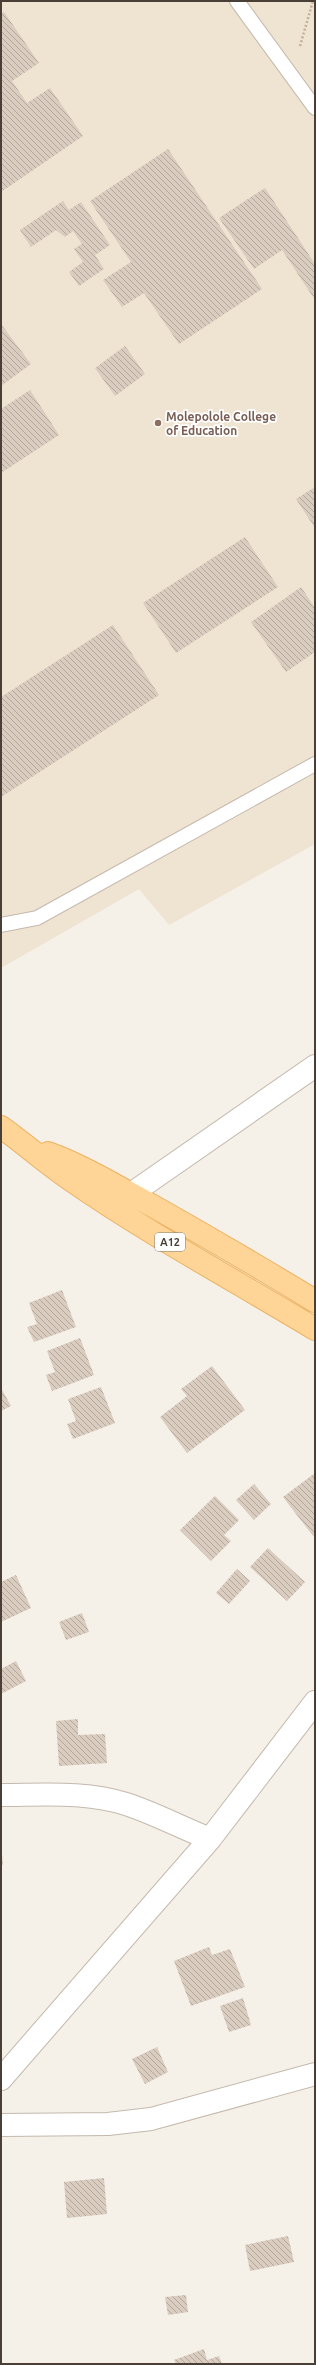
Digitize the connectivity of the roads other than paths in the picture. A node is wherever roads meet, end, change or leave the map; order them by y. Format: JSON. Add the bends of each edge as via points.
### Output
{"nodes":[{"id":1,"x":237,"y":1,"type":"edge"},
{"id":2,"x":315,"y":108,"type":"edge"},
{"id":3,"x":315,"y":764,"type":"edge"},
{"id":4,"x":1,"y":925,"type":"edge"},
{"id":5,"x":315,"y":1066,"type":"edge"},
{"id":6,"x":1,"y":1127,"type":"edge"},
{"id":7,"x":30,"y":1147,"type":"junction"},
{"id":8,"x":131,"y":1194,"type":"junction"},
{"id":9,"x":315,"y":1301,"type":"edge"},
{"id":10,"x":315,"y":1329,"type":"edge"},
{"id":11,"x":315,"y":1702,"type":"edge"},
{"id":12,"x":1,"y":1795,"type":"edge"},
{"id":13,"x":210,"y":1839,"type":"junction"},
{"id":14,"x":315,"y":2074,"type":"edge"},
{"id":15,"x":1,"y":2079,"type":"edge"},
{"id":16,"x":1,"y":2125,"type":"edge"}],
"edges":[{"from":1,"to":2,"type":"lane"},
{"from":3,"to":4,"type":"lane","via":[[37,918]]},
{"from":5,"to":8,"type":"street"},
{"from":6,"to":7,"type":"main road","number":"A12"},
{"from":7,"to":8,"type":"main road","number":"A12","via":[[61,1158]]},
{"from":7,"to":10,"type":"main road","number":"A12","via":[[70,1180],[109,1205]]},
{"from":8,"to":9,"type":"main road","number":"A12"},
{"from":11,"to":13,"type":"street"},
{"from":12,"to":13,"type":"street","via":[[102,1798],[126,1804]]},
{"from":13,"to":15,"type":"street"},
{"from":14,"to":16,"type":"street","via":[[151,2118],[108,2124]]}]}
